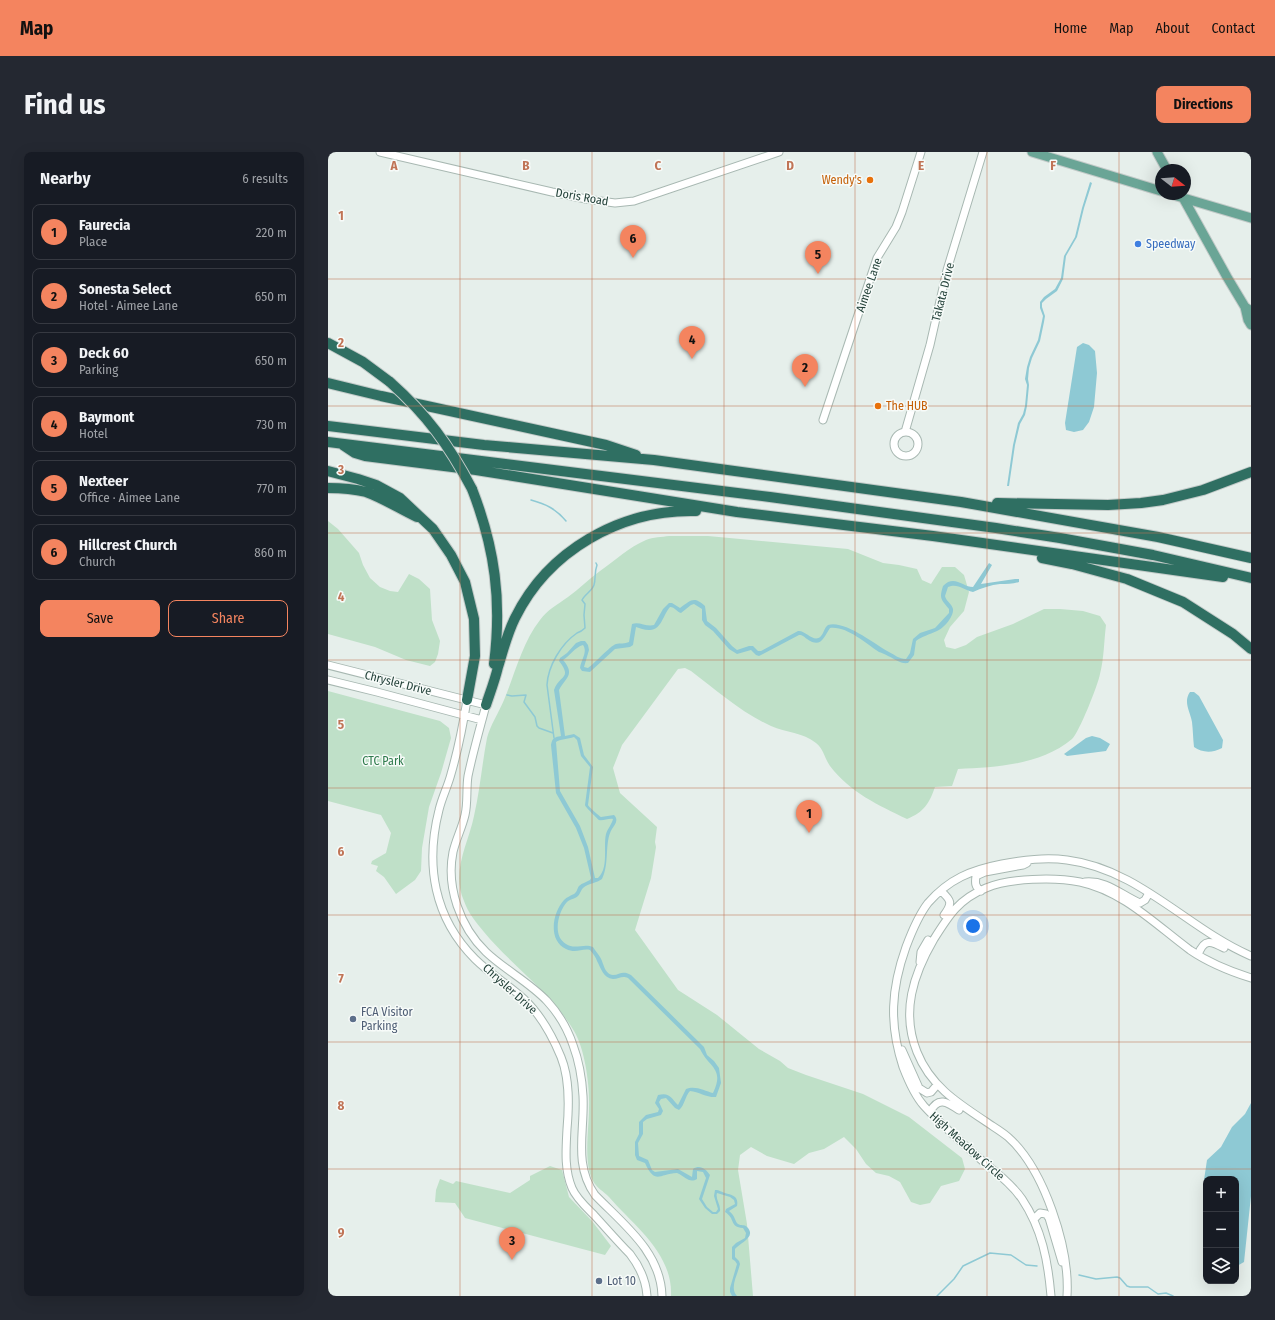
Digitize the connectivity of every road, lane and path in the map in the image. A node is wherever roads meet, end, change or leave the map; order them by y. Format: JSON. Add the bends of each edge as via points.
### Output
{"nodes":[{"id":1,"x":380,"y":152,"type":"edge"},
{"id":2,"x":779,"y":152,"type":"edge"},
{"id":3,"x":921,"y":152,"type":"edge"},
{"id":4,"x":984,"y":152,"type":"edge"},
{"id":5,"x":1032,"y":152,"type":"edge"},
{"id":6,"x":1157,"y":152,"type":"edge"},
{"id":7,"x":1164,"y":164,"type":"edge"},
{"id":8,"x":1155,"y":189,"type":"edge"},
{"id":9,"x":1191,"y":199,"type":"edge"},
{"id":10,"x":1184,"y":200,"type":"edge"},
{"id":11,"x":1251,"y":218,"type":"edge"},
{"id":12,"x":1248,"y":309,"type":"edge"},
{"id":13,"x":1251,"y":325,"type":"edge"},
{"id":14,"x":328,"y":343,"type":"edge"},
{"id":15,"x":328,"y":383,"type":"edge"},
{"id":16,"x":823,"y":420,"type":"dead end"},
{"id":17,"x":328,"y":426,"type":"edge"},
{"id":18,"x":905,"y":432,"type":"dead end"},
{"id":19,"x":328,"y":442,"type":"edge"},
{"id":20,"x":341,"y":444,"type":"junction"},
{"id":21,"x":654,"y":460,"type":"junction"},
{"id":22,"x":328,"y":471,"type":"edge"},
{"id":23,"x":1248,"y":474,"type":"edge"},
{"id":24,"x":328,"y":488,"type":"edge"},
{"id":25,"x":961,"y":502,"type":"junction"},
{"id":26,"x":737,"y":512,"type":"junction"},
{"id":27,"x":425,"y":522,"type":"junction"},
{"id":28,"x":933,"y":536,"type":"junction"},
{"id":29,"x":1251,"y":558,"type":"edge"},
{"id":30,"x":1251,"y":578,"type":"edge"},
{"id":31,"x":1251,"y":581,"type":"edge"},
{"id":32,"x":1251,"y":648,"type":"edge"},
{"id":33,"x":328,"y":665,"type":"edge"},
{"id":34,"x":328,"y":680,"type":"edge"},
{"id":35,"x":467,"y":700,"type":"junction"},
{"id":36,"x":486,"y":705,"type":"junction"},
{"id":37,"x":465,"y":715,"type":"junction"},
{"id":38,"x":482,"y":720,"type":"junction"},
{"id":39,"x":1032,"y":860,"type":"junction"},
{"id":40,"x":1081,"y":882,"type":"junction"},
{"id":41,"x":941,"y":891,"type":"junction"},
{"id":42,"x":981,"y":891,"type":"junction"},
{"id":43,"x":1149,"y":893,"type":"junction"},
{"id":44,"x":1198,"y":955,"type":"junction"},
{"id":45,"x":1251,"y":956,"type":"edge"},
{"id":46,"x":1251,"y":962,"type":"edge"},
{"id":47,"x":919,"y":966,"type":"junction"},
{"id":48,"x":1251,"y":978,"type":"edge"},
{"id":49,"x":897,"y":1043,"type":"junction"},
{"id":50,"x":937,"y":1085,"type":"junction"},
{"id":51,"x":930,"y":1112,"type":"junction"},
{"id":52,"x":1008,"y":1137,"type":"junction"},
{"id":53,"x":1034,"y":1219,"type":"junction"},
{"id":54,"x":1067,"y":1277,"type":"junction"},
{"id":55,"x":647,"y":1296,"type":"edge"},
{"id":56,"x":662,"y":1296,"type":"edge"},
{"id":57,"x":1051,"y":1296,"type":"edge"},
{"id":58,"x":1067,"y":1296,"type":"edge"}],
"edges":[{"from":1,"to":2,"type":"street","name":"Doris Road","via":[[552,192],[615,203],[634,202]]},
{"from":3,"to":16,"type":"street","name":"Aimee Lane","via":[[898,222],[877,258]]},
{"from":4,"to":18,"type":"street","name":"Takata Drive","via":[[947,270],[930,345]]},
{"from":5,"to":8,"type":"main road"},
{"from":6,"to":7,"type":"main road"},
{"from":9,"to":11,"type":"main road"},
{"from":10,"to":12,"type":"main road"},
{"from":12,"to":13,"type":"main road","via":[[1248,320]]},
{"from":14,"to":36,"type":"highway","bridge":true,"via":[[363,362],[390,382],[421,412],[440,434],[472,490],[490,542],[497,584],[496,647]]},
{"from":15,"to":21,"type":"highway","via":[[606,445]]},
{"from":17,"to":21,"type":"highway","via":[[484,445]]},
{"from":19,"to":20,"type":"highway"},
{"from":20,"to":26,"type":"highway","via":[[365,456],[476,470]]},
{"from":20,"to":30,"type":"highway","via":[[770,497],[996,528],[1153,555]]},
{"from":21,"to":25,"type":"highway"},
{"from":22,"to":27,"type":"highway","via":[[376,485],[400,498]]},
{"from":23,"to":25,"type":"highway","via":[[1194,492],[1141,503],[1094,505]]},
{"from":24,"to":27,"type":"highway","via":[[365,492]]},
{"from":25,"to":29,"type":"highway","via":[[1158,537]]},
{"from":26,"to":28,"type":"highway"},
{"from":26,"to":36,"type":"highway","via":[[679,510],[649,514],[623,522],[593,536],[568,552],[537,583],[520,609],[504,645]]},
{"from":27,"to":35,"type":"highway","via":[[452,554],[472,605],[476,632],[475,656]]},
{"from":28,"to":31,"type":"highway"},
{"from":28,"to":32,"type":"highway","via":[[1072,564],[1127,579],[1183,602]]},
{"from":33,"to":35,"type":"street","name":"Chrysler Drive"},
{"from":34,"to":37,"type":"street","name":"Chrysler Drive"},
{"from":35,"to":36,"type":"street","name":"Chrysler Drive"},
{"from":35,"to":37,"type":"street","name":"Chrysler Drive"},
{"from":36,"to":38,"type":"street","name":"Chrysler Drive"},
{"from":37,"to":38,"type":"street","name":"Chrysler Drive"},
{"from":37,"to":55,"type":"street","name":"Chrysler Drive","via":[[451,775],[439,810],[433,842],[433,874],[439,902],[444,915],[475,959],[524,999],[539,1015],[550,1033],[562,1059],[567,1080],[569,1103],[566,1152],[572,1189],[630,1254],[643,1275]]},
{"from":38,"to":56,"type":"street","name":"Chrysler Drive","via":[[468,776],[465,814],[452,858],[452,880],[457,905],[465,925],[486,952],[547,1001],[567,1031],[577,1056],[582,1082],[582,1160],[588,1186],[646,1248],[657,1269]]},
{"from":39,"to":41,"type":"street","name":"High Meadow Circle","via":[[975,870],[955,880]]},
{"from":39,"to":42,"type":"street","via":[[1023,866],[985,872],[976,876],[975,883]]},
{"from":39,"to":43,"type":"street","name":"High Meadow Circle","via":[[1068,860],[1082,863],[1114,874]]},
{"from":40,"to":42,"type":"street","name":"High Meadow Circle","via":[[1040,879],[1000,884]]},
{"from":40,"to":43,"type":"street","via":[[1096,881],[1140,903]]},
{"from":40,"to":44,"type":"street","name":"High Meadow Circle","via":[[1118,896]]},
{"from":41,"to":47,"type":"street","via":[[949,898],[950,904],[920,952]]},
{"from":41,"to":49,"type":"street","name":"High Meadow Circle","via":[[926,906],[912,929],[899,970],[893,1015]]},
{"from":42,"to":47,"type":"street","name":"High Meadow Circle","via":[[959,905],[945,920]]},
{"from":43,"to":45,"type":"street","name":"High Meadow Circle","via":[[1218,940]]},
{"from":44,"to":46,"type":"street","via":[[1204,943],[1212,942]]},
{"from":44,"to":48,"type":"street","name":"High Meadow Circle","via":[[1227,970]]},
{"from":47,"to":50,"type":"street","name":"High Meadow Circle","via":[[910,1001],[911,1032],[922,1064]]},
{"from":49,"to":50,"type":"street","via":[[919,1088],[927,1093]]},
{"from":49,"to":51,"type":"street","name":"High Meadow Circle","via":[[906,1076]]},
{"from":50,"to":52,"type":"street","name":"High Meadow Circle","via":[[951,1098]]},
{"from":51,"to":52,"type":"street","via":[[938,1102],[948,1103],[986,1128]]},
{"from":51,"to":53,"type":"street","name":"High Meadow Circle","via":[[1011,1186]]},
{"from":52,"to":54,"type":"street","name":"High Meadow Circle","via":[[1032,1166],[1044,1191],[1061,1239]]},
{"from":53,"to":54,"type":"street","via":[[1040,1213],[1046,1214],[1049,1218]]},
{"from":53,"to":57,"type":"street","name":"High Meadow Circle","via":[[1046,1252]]},
{"from":54,"to":58,"type":"street","name":"High Meadow Circle"}]}
